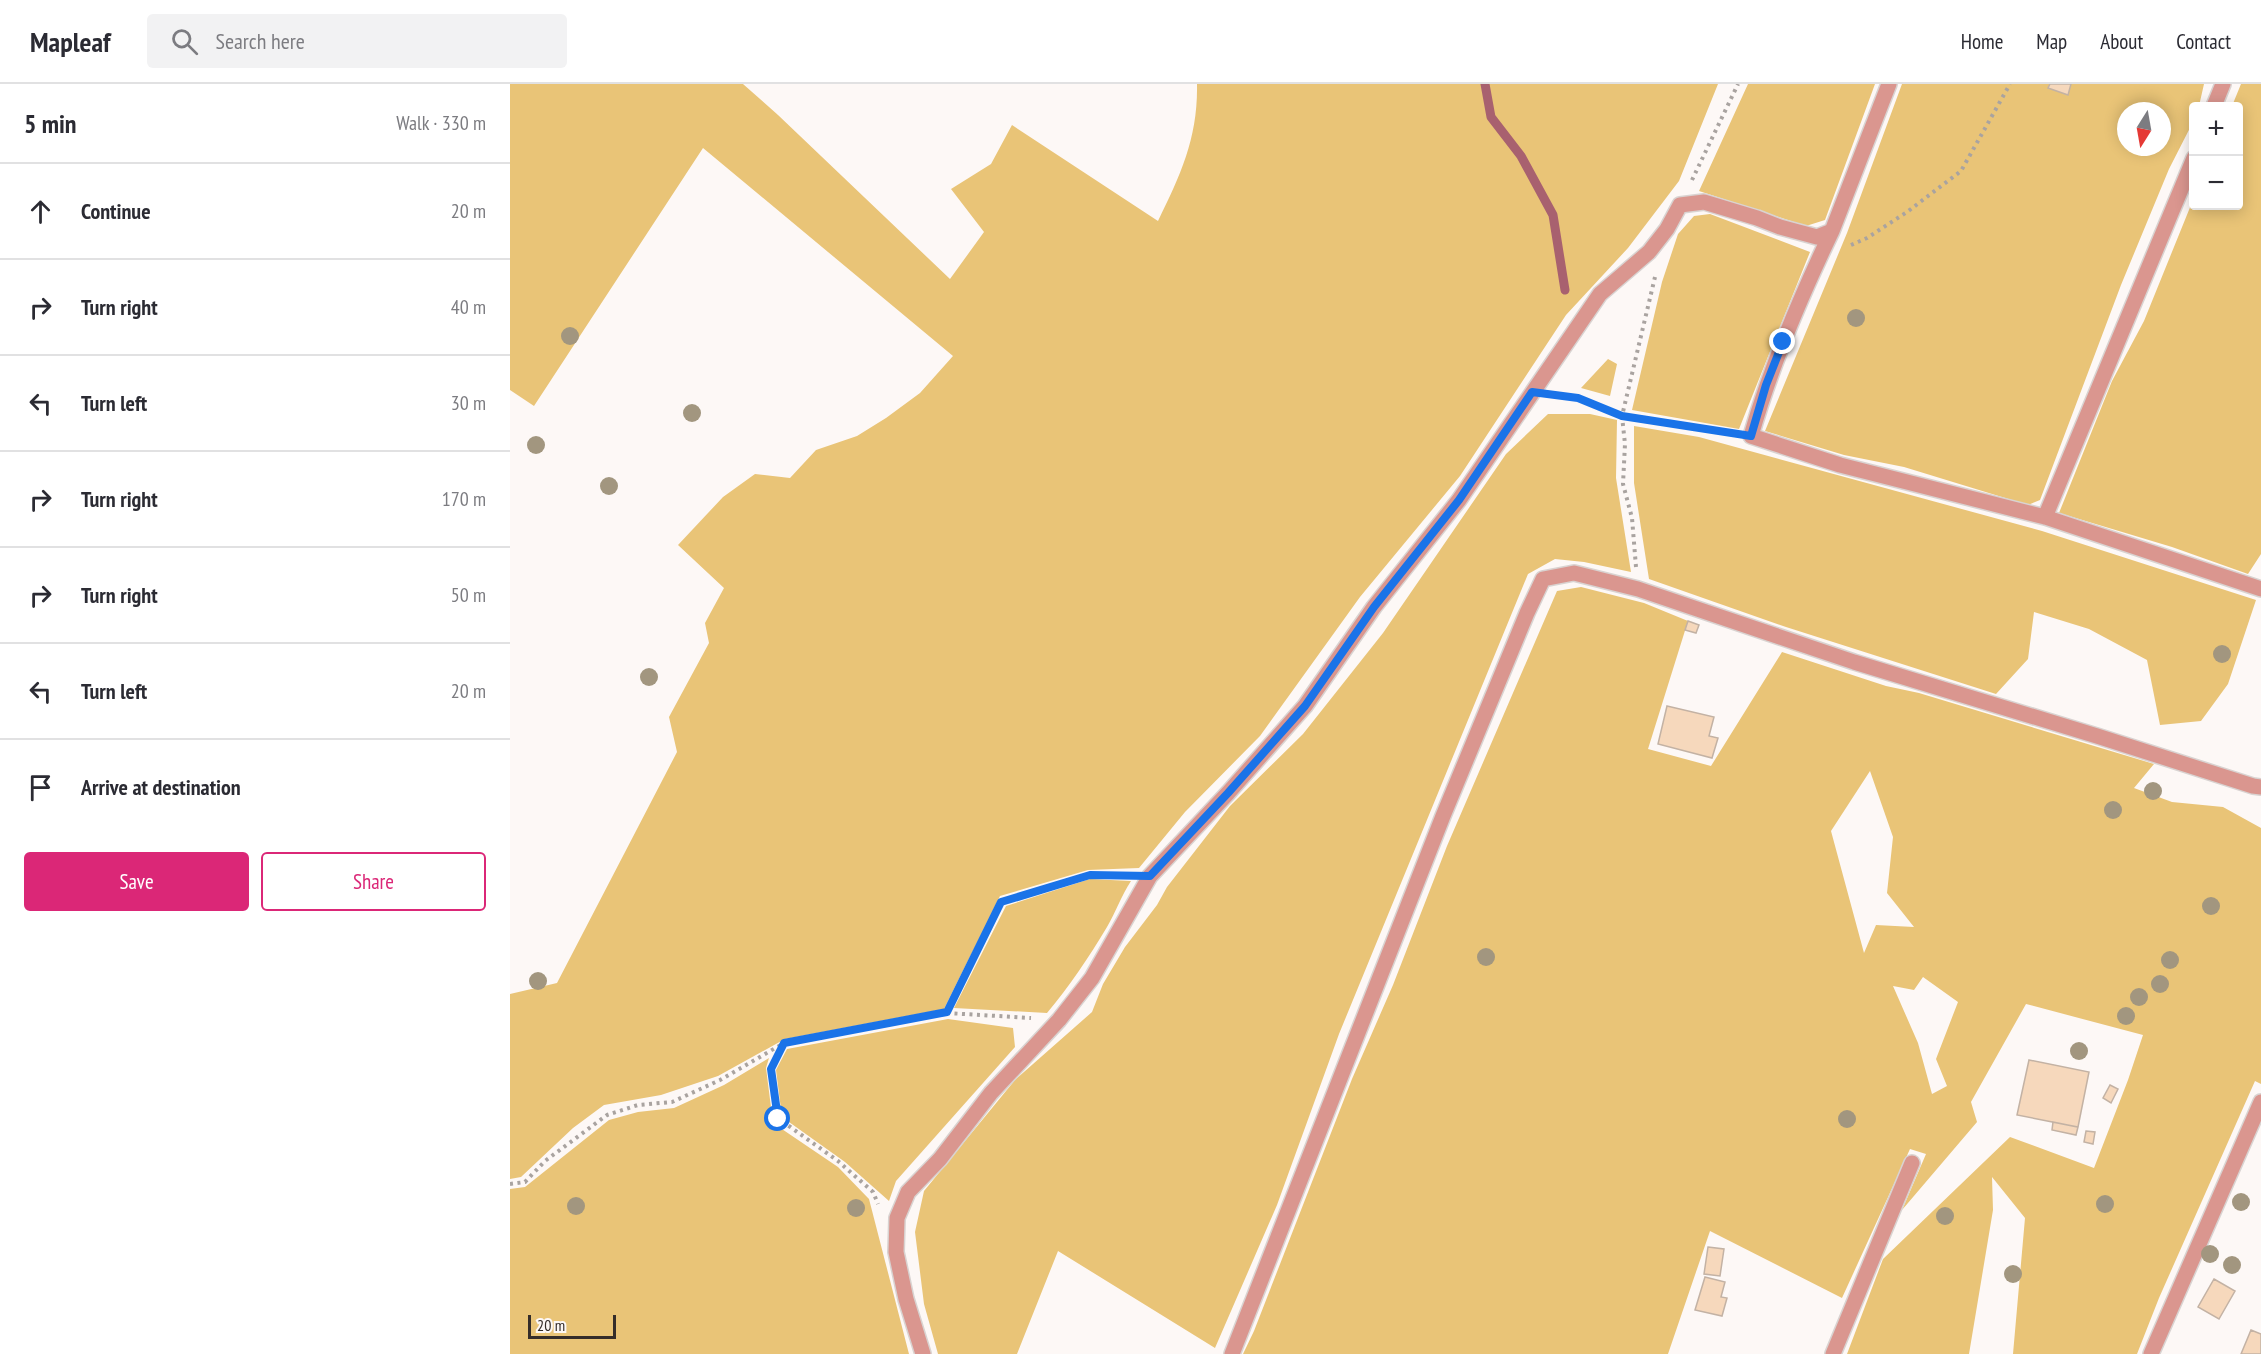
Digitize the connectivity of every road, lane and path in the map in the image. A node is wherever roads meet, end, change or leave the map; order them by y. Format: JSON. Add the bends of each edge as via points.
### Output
{"nodes":[{"id":1,"x":1738,"y":84,"type":"edge"},
{"id":2,"x":1889,"y":84,"type":"edge"},
{"id":3,"x":2010,"y":84,"type":"edge"},
{"id":4,"x":2223,"y":84,"type":"edge"},
{"id":5,"x":2216,"y":102,"type":"edge"},
{"id":6,"x":2189,"y":168,"type":"edge"},
{"id":7,"x":1680,"y":205,"type":"junction"},
{"id":8,"x":1829,"y":237,"type":"junction"},
{"id":9,"x":1656,"y":273,"type":"dead end"},
{"id":10,"x":1532,"y":392,"type":"junction"},
{"id":11,"x":1622,"y":416,"type":"junction"},
{"id":12,"x":1751,"y":436,"type":"junction"},
{"id":13,"x":2045,"y":517,"type":"junction"},
{"id":14,"x":1638,"y":589,"type":"junction"},
{"id":15,"x":2261,"y":589,"type":"edge"},
{"id":16,"x":2261,"y":787,"type":"edge"},
{"id":17,"x":1150,"y":876,"type":"junction"},
{"id":18,"x":947,"y":1012,"type":"junction"},
{"id":19,"x":1059,"y":1020,"type":"junction"},
{"id":20,"x":784,"y":1043,"type":"junction"},
{"id":21,"x":2261,"y":1102,"type":"edge"},
{"id":22,"x":1912,"y":1163,"type":"dead end"},
{"id":23,"x":510,"y":1184,"type":"edge"},
{"id":24,"x":881,"y":1212,"type":"dead end"},
{"id":25,"x":923,"y":1354,"type":"edge"},
{"id":26,"x":1232,"y":1354,"type":"edge"},
{"id":27,"x":1833,"y":1354,"type":"edge"},
{"id":28,"x":2151,"y":1354,"type":"edge"}],
"edges":[{"from":1,"to":7,"type":"path"},
{"from":2,"to":8,"type":"street"},
{"from":3,"to":8,"type":"path","via":[[1961,171],[1867,238],[1850,245]]},
{"from":4,"to":5,"type":"street"},
{"from":6,"to":13,"type":"street"},
{"from":7,"to":8,"type":"street","via":[[1704,202],[1817,237]]},
{"from":7,"to":10,"type":"street","via":[[1649,252],[1600,294]]},
{"from":8,"to":12,"type":"street","via":[[1766,385]]},
{"from":9,"to":11,"type":"path"},
{"from":10,"to":11,"type":"path","via":[[1578,398]]},
{"from":10,"to":17,"type":"street","via":[[1459,500],[1374,607],[1305,706]]},
{"from":11,"to":12,"type":"path"},
{"from":11,"to":14,"type":"path","via":[[1623,484],[1632,518]]},
{"from":12,"to":13,"type":"street","via":[[1840,465]]},
{"from":13,"to":15,"type":"street"},
{"from":14,"to":16,"type":"street","via":[[1854,662]]},
{"from":14,"to":26,"type":"street","via":[[1574,573],[1543,579],[1443,816]]},
{"from":17,"to":18,"type":"path","via":[[1090,875],[1001,902]]},
{"from":17,"to":19,"type":"street","via":[[1092,978]]},
{"from":18,"to":19,"type":"path"},
{"from":18,"to":20,"type":"path"},
{"from":19,"to":25,"type":"street","via":[[908,1192],[897,1218],[896,1252]]},
{"from":20,"to":23,"type":"path","via":[[672,1102],[638,1105],[607,1115],[545,1161],[525,1182]]},
{"from":20,"to":24,"type":"path","via":[[771,1069],[778,1119],[873,1191]]},
{"from":21,"to":28,"type":"street"},
{"from":22,"to":27,"type":"street"}]}
